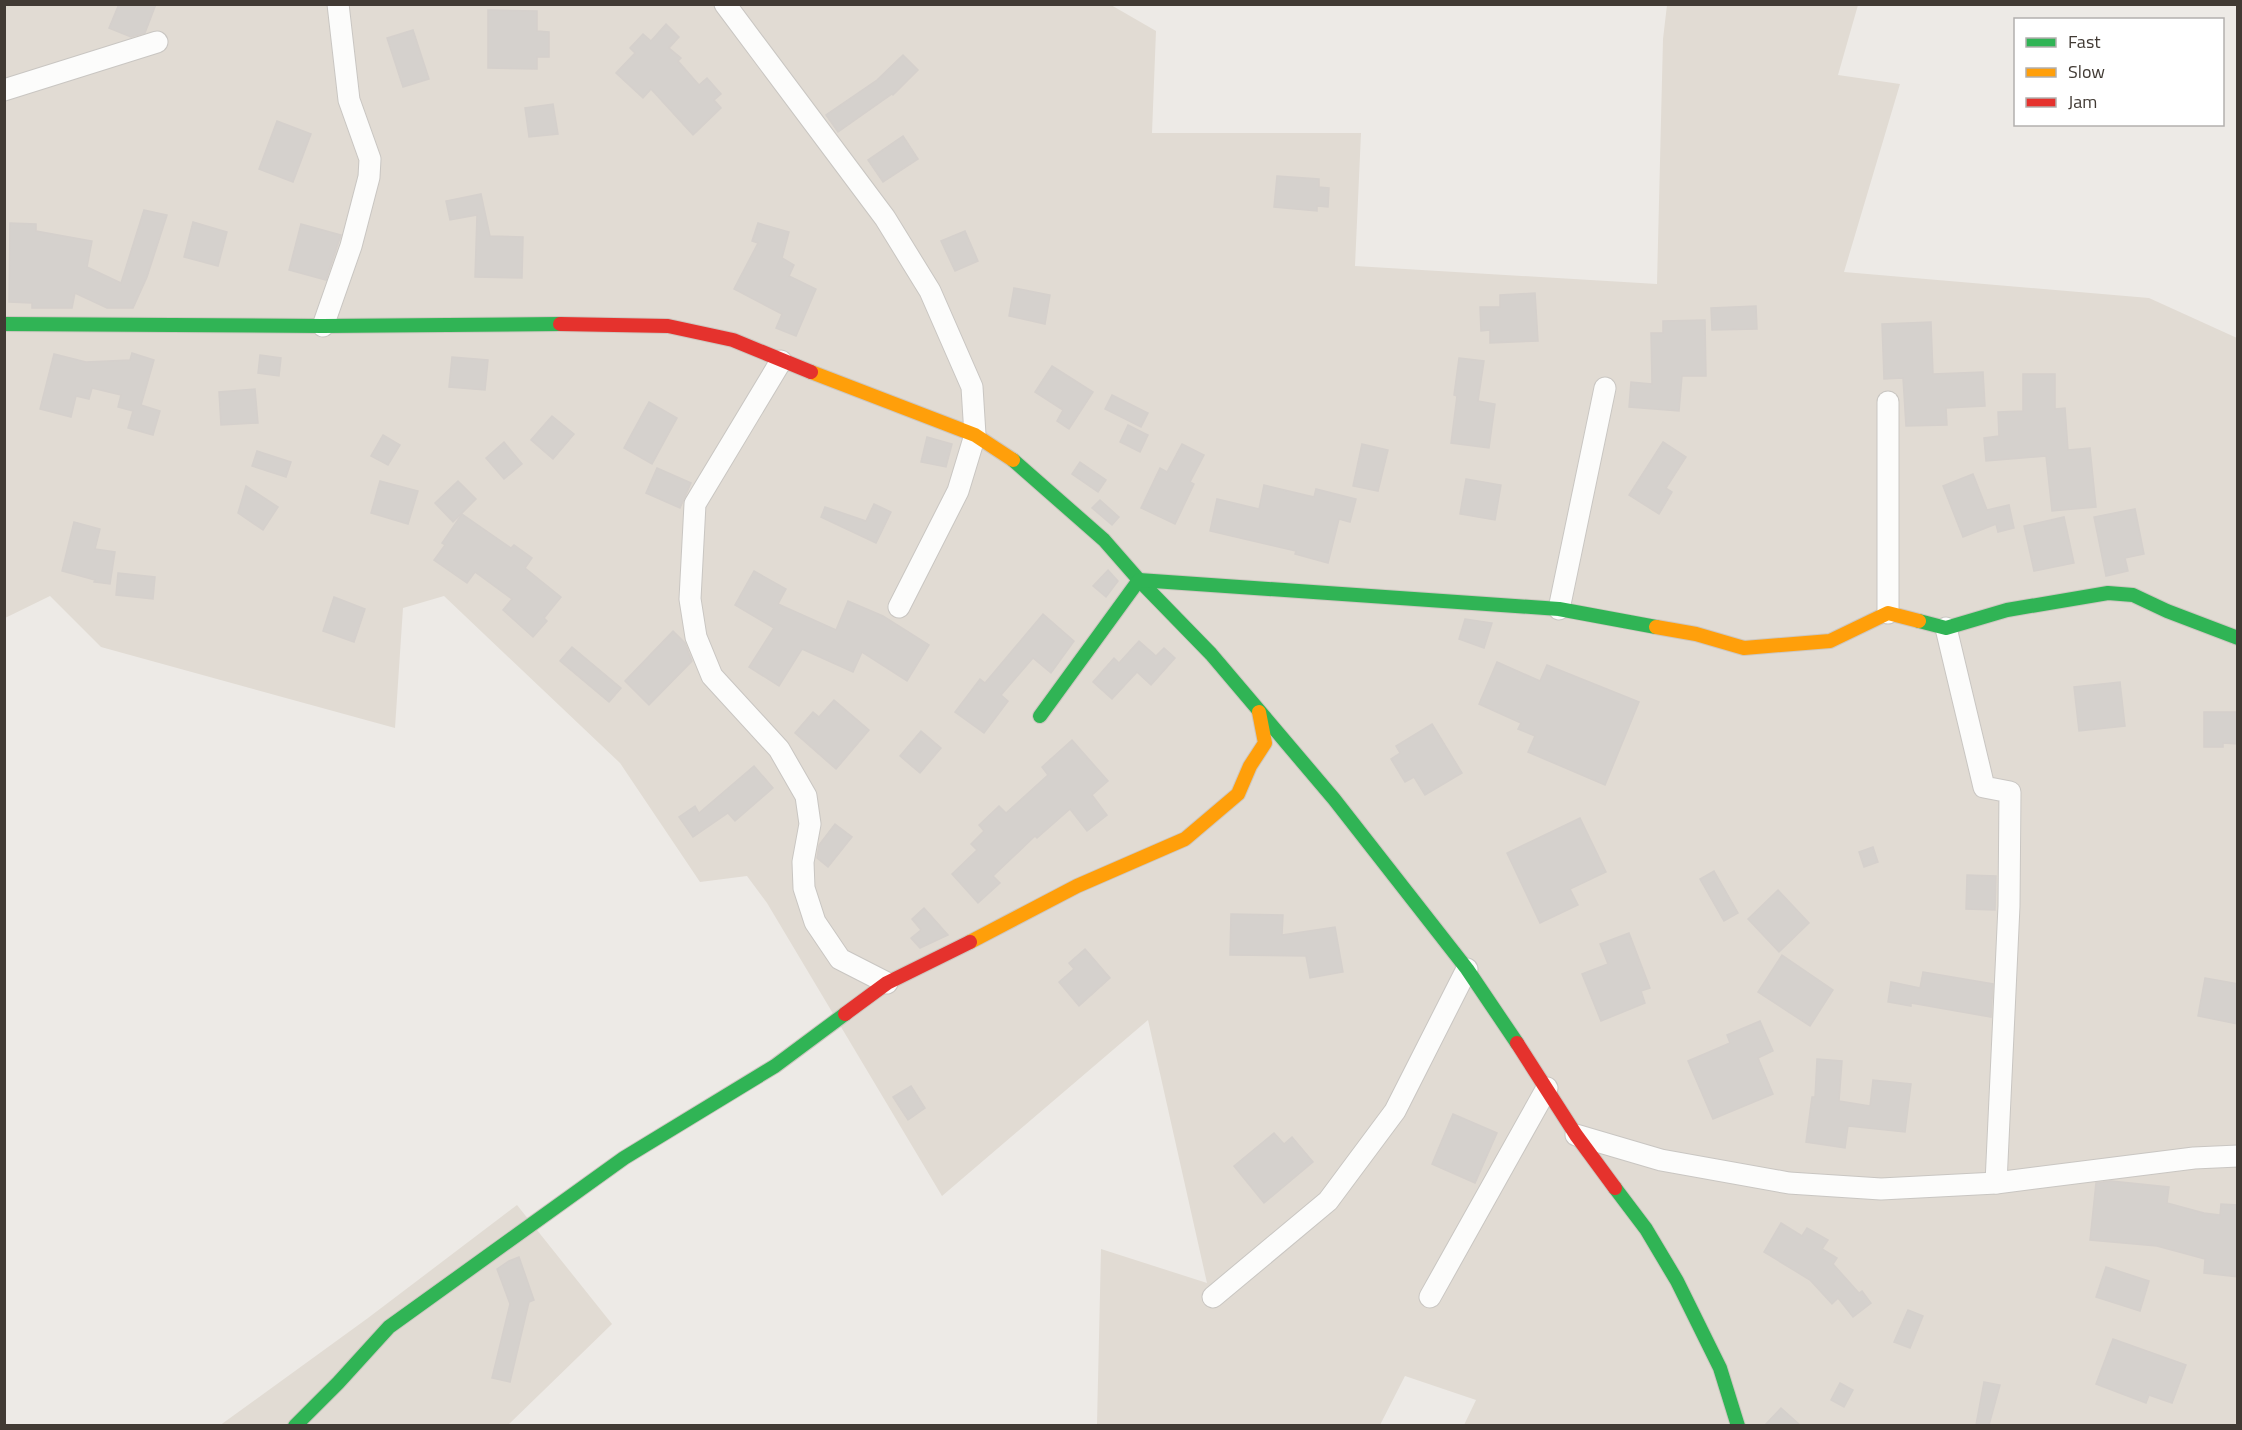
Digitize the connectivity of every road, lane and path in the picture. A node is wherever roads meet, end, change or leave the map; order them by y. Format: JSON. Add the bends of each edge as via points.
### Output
{"nodes":[{"id":1,"x":338,"y":4,"type":"edge"},
{"id":2,"x":725,"y":4,"type":"edge"},
{"id":3,"x":157,"y":42,"type":"dead end"},
{"id":4,"x":4,"y":90,"type":"edge"},
{"id":5,"x":4,"y":324,"type":"edge"},
{"id":6,"x":323,"y":326,"type":"junction"},
{"id":7,"x":781,"y":361,"type":"junction"},
{"id":8,"x":1605,"y":388,"type":"dead end"},
{"id":9,"x":1888,"y":402,"type":"dead end"},
{"id":10,"x":975,"y":435,"type":"junction"},
{"id":11,"x":1139,"y":580,"type":"junction"},
{"id":12,"x":899,"y":607,"type":"dead end"},
{"id":13,"x":1559,"y":609,"type":"junction"},
{"id":14,"x":1888,"y":613,"type":"junction"},
{"id":15,"x":1946,"y":628,"type":"junction"},
{"id":16,"x":2238,"y":638,"type":"edge"},
{"id":17,"x":1258,"y":712,"type":"junction"},
{"id":18,"x":1040,"y":716,"type":"dead end"},
{"id":19,"x":1467,"y":969,"type":"junction"},
{"id":20,"x":887,"y":983,"type":"junction"},
{"id":21,"x":1547,"y":1088,"type":"junction"},
{"id":22,"x":1576,"y":1135,"type":"junction"},
{"id":23,"x":2238,"y":1156,"type":"edge"},
{"id":24,"x":1996,"y":1183,"type":"junction"},
{"id":25,"x":1213,"y":1297,"type":"dead end"},
{"id":26,"x":1430,"y":1297,"type":"dead end"},
{"id":27,"x":295,"y":1425,"type":"edge"},
{"id":28,"x":1738,"y":1425,"type":"edge"}],
"edges":[{"from":1,"to":6,"type":"street","via":[[349,100],[370,159],[351,246]]},
{"from":2,"to":10,"type":"street","via":[[885,218],[930,291],[972,387]]},
{"from":3,"to":4,"type":"street"},
{"from":5,"to":6,"type":"street"},
{"from":6,"to":7,"type":"street","via":[[668,326],[733,340]]},
{"from":7,"to":10,"type":"street"},
{"from":7,"to":20,"type":"street","via":[[695,504],[690,599],[696,637],[712,676],[779,749],[806,796],[810,824],[803,862],[804,888],[815,922],[840,958]]},
{"from":8,"to":13,"type":"street"},
{"from":9,"to":14,"type":"street"},
{"from":10,"to":11,"type":"street","via":[[1016,462],[1104,540]]},
{"from":10,"to":12,"type":"street","via":[[958,491]]},
{"from":11,"to":13,"type":"street"},
{"from":11,"to":17,"type":"street","via":[[1211,654]]},
{"from":11,"to":18,"type":"street"},
{"from":13,"to":14,"type":"street","via":[[1696,634],[1744,648],[1830,641]]},
{"from":14,"to":15,"type":"street"},
{"from":15,"to":16,"type":"street","via":[[2007,610],[2108,593],[2133,595]]},
{"from":15,"to":24,"type":"street","via":[[1984,787],[2010,792],[2009,906]]},
{"from":17,"to":19,"type":"street","via":[[1334,799]]},
{"from":17,"to":20,"type":"street","via":[[1265,743],[1238,794],[1185,839],[1077,886]]},
{"from":19,"to":21,"type":"street"},
{"from":19,"to":25,"type":"street","via":[[1395,1112],[1328,1201]]},
{"from":20,"to":27,"type":"street","via":[[775,1066],[624,1158],[389,1327]]},
{"from":21,"to":22,"type":"street"},
{"from":21,"to":26,"type":"street"},
{"from":22,"to":24,"type":"street","via":[[1661,1160],[1789,1183],[1881,1189]]},
{"from":22,"to":28,"type":"street","via":[[1646,1229],[1677,1281],[1720,1368]]},
{"from":23,"to":24,"type":"street"}]}
